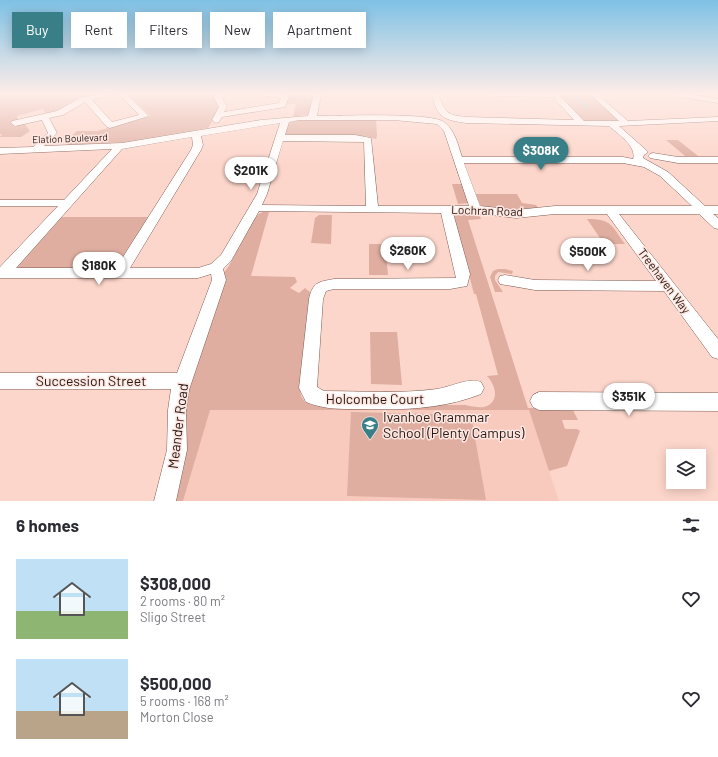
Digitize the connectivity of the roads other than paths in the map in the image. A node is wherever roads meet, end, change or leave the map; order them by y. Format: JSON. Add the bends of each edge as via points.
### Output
{"nodes":[{"id":1,"x":42,"y":117,"type":"edge"},
{"id":2,"x":44,"y":117,"type":"edge"},
{"id":3,"x":103,"y":117,"type":"edge"},
{"id":4,"x":140,"y":117,"type":"edge"},
{"id":5,"x":218,"y":117,"type":"edge"},
{"id":6,"x":576,"y":117,"type":"edge"},
{"id":7,"x":619,"y":117,"type":"edge"},
{"id":8,"x":312,"y":118,"type":"joint"},
{"id":9,"x":718,"y":119,"type":"edge"},
{"id":10,"x":444,"y":120,"type":"junction"},
{"id":11,"x":283,"y":121,"type":"junction"},
{"id":12,"x":15,"y":123,"type":"dead end"},
{"id":13,"x":581,"y":123,"type":"junction"},
{"id":14,"x":611,"y":124,"type":"junction"},
{"id":15,"x":627,"y":124,"type":"junction"},
{"id":16,"x":213,"y":131,"type":"junction"},
{"id":17,"x":196,"y":134,"type":"junction"},
{"id":18,"x":280,"y":138,"type":"junction"},
{"id":19,"x":115,"y":149,"type":"junction"},
{"id":20,"x":35,"y":150,"type":"junction"},
{"id":21,"x":0,"y":151,"type":"edge"},
{"id":22,"x":458,"y":160,"type":"junction"},
{"id":23,"x":649,"y":160,"type":"junction"},
{"id":24,"x":718,"y":160,"type":"edge"},
{"id":25,"x":0,"y":203,"type":"edge"},
{"id":26,"x":67,"y":203,"type":"junction"},
{"id":27,"x":255,"y":208,"type":"junction"},
{"id":28,"x":372,"y":209,"type":"junction"},
{"id":29,"x":446,"y":210,"type":"junction"},
{"id":30,"x":476,"y":210,"type":"junction"},
{"id":31,"x":610,"y":210,"type":"junction"},
{"id":32,"x":702,"y":210,"type":"junction"},
{"id":33,"x":718,"y":210,"type":"edge"},
{"id":34,"x":718,"y":225,"type":"edge"},
{"id":35,"x":1,"y":273,"type":"edge"},
{"id":36,"x":120,"y":273,"type":"junction"},
{"id":37,"x":212,"y":274,"type":"junction"},
{"id":38,"x":505,"y":280,"type":"dead end"},
{"id":39,"x":667,"y":286,"type":"junction"},
{"id":40,"x":718,"y":352,"type":"edge"},
{"id":41,"x":0,"y":381,"type":"edge"},
{"id":42,"x":182,"y":381,"type":"junction"},
{"id":43,"x":475,"y":388,"type":"dead end"},
{"id":44,"x":539,"y":401,"type":"dead end"},
{"id":45,"x":718,"y":402,"type":"edge"},
{"id":46,"x":165,"y":501,"type":"edge"}],
"edges":[{"from":1,"to":12,"type":"street"},
{"from":2,"to":20,"type":"street","via":[[53,133]]},
{"from":3,"to":4,"type":"street","via":[[110,125]]},
{"from":5,"to":16,"type":"street","via":[[212,127]]},
{"from":6,"to":13,"type":"street"},
{"from":7,"to":15,"type":"street"},
{"from":8,"to":10,"type":"street","name":"Elation Boulevard"},
{"from":8,"to":11,"type":"street","name":"Elation Boulevard"},
{"from":9,"to":15,"type":"street","name":"Elation Boulevard"},
{"from":10,"to":13,"type":"street","name":"Elation Boulevard"},
{"from":10,"to":22,"type":"street"},
{"from":11,"to":16,"type":"street","name":"Elation Boulevard"},
{"from":11,"to":18,"type":"street","name":"Meander Road"},
{"from":13,"to":14,"type":"street","name":"Elation Boulevard"},
{"from":14,"to":15,"type":"street","name":"Elation Boulevard"},
{"from":14,"to":23,"type":"street"},
{"from":16,"to":17,"type":"street","name":"Elation Boulevard"},
{"from":17,"to":19,"type":"street","name":"Elation Boulevard"},
{"from":17,"to":36,"type":"street","via":[[196,150]]},
{"from":18,"to":27,"type":"street","name":"Meander Road"},
{"from":18,"to":28,"type":"street","via":[[368,140]]},
{"from":19,"to":20,"type":"street","name":"Elation Boulevard"},
{"from":19,"to":26,"type":"street"},
{"from":20,"to":21,"type":"street","name":"Elation Boulevard"},
{"from":22,"to":23,"type":"street"},
{"from":22,"to":30,"type":"street"},
{"from":23,"to":24,"type":"street"},
{"from":23,"to":32,"type":"street"},
{"from":25,"to":26,"type":"street"},
{"from":26,"to":35,"type":"street"},
{"from":27,"to":28,"type":"street","name":"Lochran Road"},
{"from":27,"to":37,"type":"street","name":"Meander Road","via":[[226,258],[225,267]]},
{"from":28,"to":29,"type":"street","name":"Lochran Road"},
{"from":29,"to":30,"type":"street","name":"Lochran Road"},
{"from":29,"to":43,"type":"street","name":"Holcombe Court","via":[[463,274],[462,282],[324,285],[319,289],[316,299],[307,385],[312,396],[324,400],[431,399],[453,396]]},
{"from":30,"to":31,"type":"street","name":"Lochran Road","via":[[516,214],[550,210]]},
{"from":31,"to":32,"type":"street","name":"Lochran Road"},
{"from":31,"to":39,"type":"street","name":"Treehaven Way"},
{"from":32,"to":33,"type":"street","name":"Lochran Road"},
{"from":32,"to":34,"type":"street"},
{"from":35,"to":36,"type":"street"},
{"from":36,"to":37,"type":"street"},
{"from":37,"to":42,"type":"street","name":"Meander Road"},
{"from":38,"to":39,"type":"street","via":[[535,285]]},
{"from":39,"to":40,"type":"street","name":"Treehaven Way"},
{"from":41,"to":42,"type":"street","name":"Succession Street"},
{"from":42,"to":46,"type":"street","name":"Meander Road","via":[[178,405],[177,450]]},
{"from":44,"to":45,"type":"street"}]}
